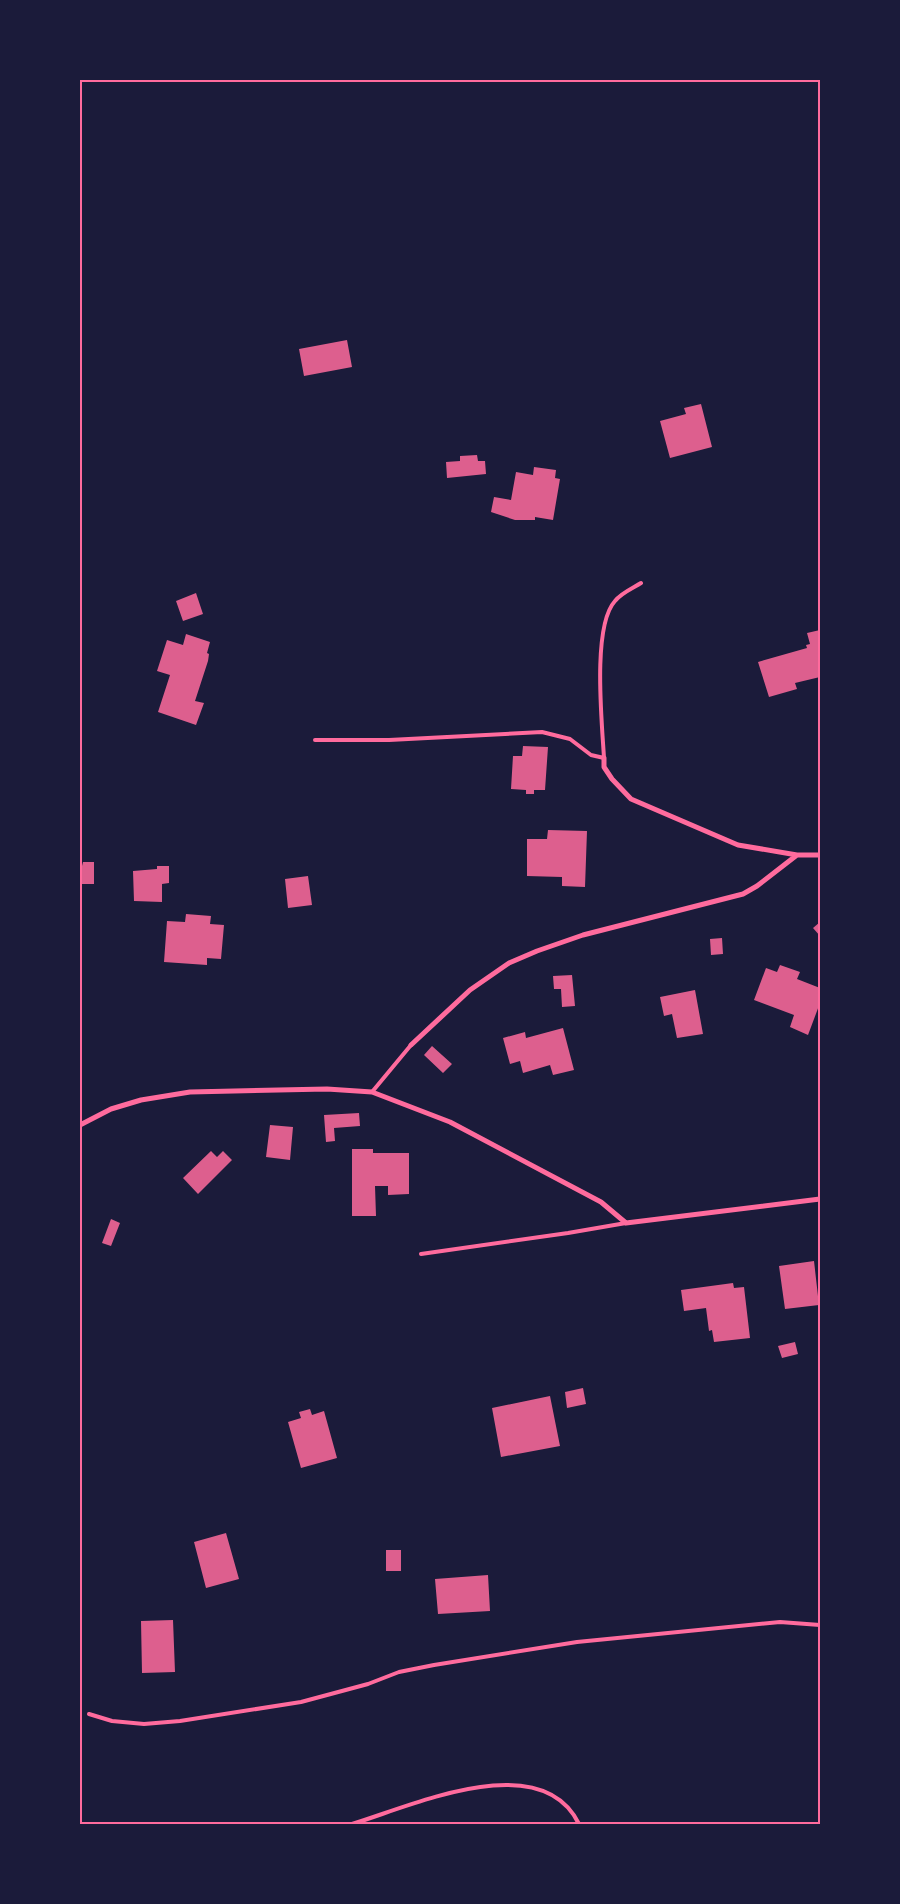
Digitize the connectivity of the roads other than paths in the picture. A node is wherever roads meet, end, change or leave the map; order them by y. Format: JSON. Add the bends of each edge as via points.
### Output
{"nodes":[{"id":1,"x":640,"y":583,"type":"dead end"},
{"id":2,"x":315,"y":740,"type":"dead end"},
{"id":3,"x":604,"y":758,"type":"junction"},
{"id":4,"x":796,"y":855,"type":"junction"},
{"id":5,"x":820,"y":855,"type":"edge"},
{"id":6,"x":412,"y":1045,"type":"joint"},
{"id":7,"x":372,"y":1092,"type":"junction"},
{"id":8,"x":80,"y":1125,"type":"edge"},
{"id":9,"x":820,"y":1199,"type":"edge"},
{"id":10,"x":626,"y":1223,"type":"junction"},
{"id":11,"x":421,"y":1254,"type":"dead end"},
{"id":12,"x":819,"y":1624,"type":"edge"},
{"id":13,"x":89,"y":1714,"type":"dead end"},
{"id":14,"x":352,"y":1824,"type":"edge"},
{"id":15,"x":579,"y":1824,"type":"edge"}],
"edges":[{"from":1,"to":3,"type":"lane","via":[[614,601],[605,623],[600,665]]},
{"from":2,"to":3,"type":"lane","via":[[542,732],[570,740],[592,755]]},
{"from":3,"to":4,"type":"street","via":[[604,767],[630,799],[738,845]]},
{"from":4,"to":5,"type":"street"},
{"from":4,"to":6,"type":"street","via":[[742,894],[583,935],[509,963],[470,990]]},
{"from":6,"to":7,"type":"lane"},
{"from":7,"to":8,"type":"street","via":[[327,1089],[190,1092],[141,1100],[111,1109]]},
{"from":7,"to":10,"type":"street","via":[[450,1122],[601,1202]]},
{"from":9,"to":10,"type":"street"},
{"from":10,"to":11,"type":"lane"},
{"from":12,"to":13,"type":"lane","via":[[780,1622],[576,1642],[434,1665],[399,1672],[301,1702],[180,1721],[144,1724],[112,1721]]},
{"from":14,"to":15,"type":"lane","via":[[442,1794],[476,1787],[522,1785],[536,1787],[566,1803]]}]}
